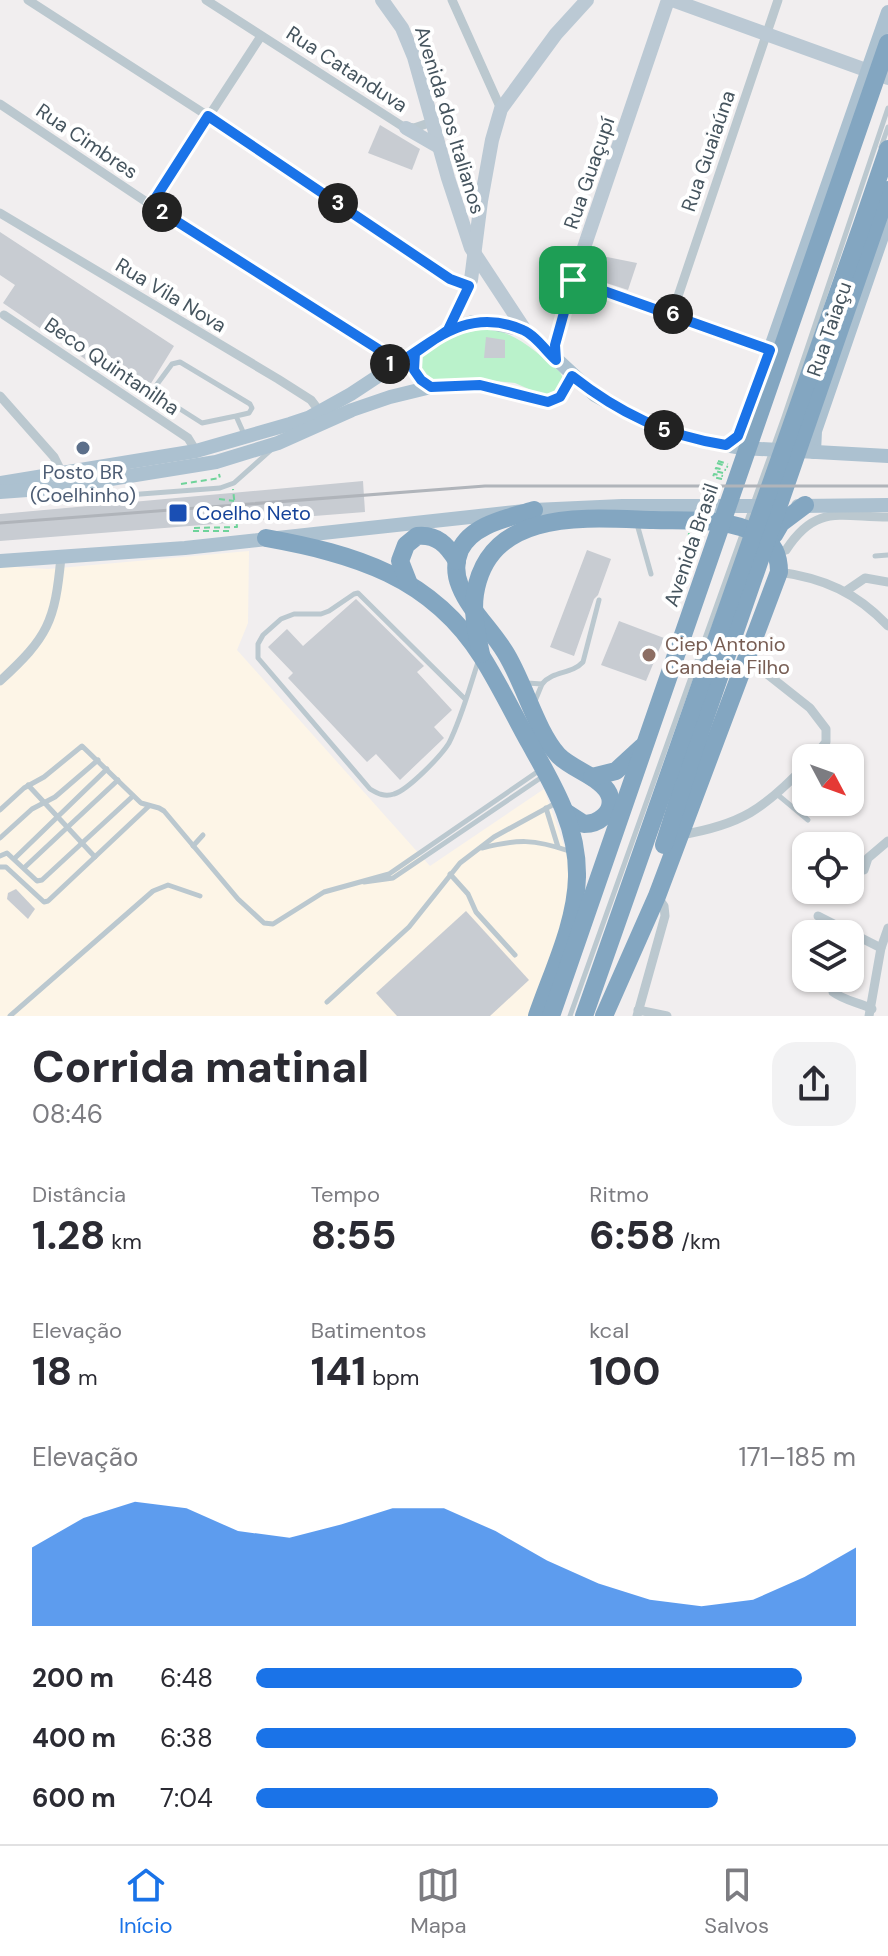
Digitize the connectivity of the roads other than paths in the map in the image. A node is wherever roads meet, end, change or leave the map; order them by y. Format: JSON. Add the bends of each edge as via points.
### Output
{"nodes":[{"id":1,"x":28,"y":0,"type":"edge"},
{"id":2,"x":206,"y":0,"type":"edge"},
{"id":3,"x":382,"y":0,"type":"edge"},
{"id":4,"x":452,"y":0,"type":"edge"},
{"id":5,"x":587,"y":0,"type":"edge"},
{"id":6,"x":670,"y":0,"type":"edge"},
{"id":7,"x":778,"y":0,"type":"edge"},
{"id":8,"x":888,"y":12,"type":"edge"},
{"id":9,"x":766,"y":34,"type":"junction"},
{"id":10,"x":261,"y":36,"type":"junction"},
{"id":11,"x":887,"y":46,"type":"edge"},
{"id":12,"x":881,"y":86,"type":"edge"},
{"id":13,"x":0,"y":104,"type":"edge"},
{"id":14,"x":501,"y":109,"type":"junction"},
{"id":15,"x":208,"y":116,"type":"junction"},
{"id":16,"x":432,"y":122,"type":"junction"},
{"id":17,"x":888,"y":127,"type":"edge"},
{"id":18,"x":406,"y":128,"type":"junction"},
{"id":19,"x":439,"y":147,"type":"junction"},
{"id":20,"x":888,"y":149,"type":"edge"},
{"id":21,"x":888,"y":190,"type":"edge"},
{"id":22,"x":151,"y":205,"type":"junction"},
{"id":23,"x":0,"y":213,"type":"edge"},
{"id":24,"x":888,"y":219,"type":"edge"},
{"id":25,"x":474,"y":255,"type":"junction"},
{"id":26,"x":573,"y":280,"type":"junction"},
{"id":27,"x":469,"y":286,"type":"junction"},
{"id":28,"x":672,"y":314,"type":"junction"},
{"id":29,"x":4,"y":315,"type":"dead end"},
{"id":30,"x":448,"y":330,"type":"junction"},
{"id":31,"x":525,"y":330,"type":"junction"},
{"id":32,"x":770,"y":350,"type":"junction"},
{"id":33,"x":415,"y":353,"type":"junction"},
{"id":34,"x":556,"y":360,"type":"junction"},
{"id":35,"x":392,"y":368,"type":"junction"},
{"id":36,"x":572,"y":376,"type":"junction"},
{"id":37,"x":431,"y":387,"type":"junction"},
{"id":38,"x":0,"y":396,"type":"edge"},
{"id":39,"x":806,"y":407,"type":"junction"},
{"id":40,"x":778,"y":410,"type":"junction"},
{"id":41,"x":320,"y":412,"type":"junction"},
{"id":42,"x":236,"y":416,"type":"junction"},
{"id":43,"x":246,"y":438,"type":"junction"},
{"id":44,"x":278,"y":443,"type":"junction"},
{"id":45,"x":732,"y":446,"type":"junction"},
{"id":46,"x":196,"y":451,"type":"junction"},
{"id":47,"x":814,"y":452,"type":"junction"},
{"id":48,"x":888,"y":456,"type":"edge"},
{"id":49,"x":62,"y":473,"type":"junction"},
{"id":50,"x":0,"y":483,"type":"edge"},
{"id":51,"x":55,"y":488,"type":"junction"},
{"id":52,"x":0,"y":492,"type":"edge"},
{"id":53,"x":805,"y":505,"type":"junction"},
{"id":54,"x":888,"y":505,"type":"edge"},
{"id":55,"x":534,"y":510,"type":"junction"},
{"id":56,"x":888,"y":517,"type":"edge"},
{"id":57,"x":637,"y":519,"type":"junction"},
{"id":58,"x":266,"y":538,"type":"junction"},
{"id":59,"x":888,"y":555,"type":"edge"},
{"id":60,"x":875,"y":556,"type":"dead end"},
{"id":61,"x":61,"y":557,"type":"junction"},
{"id":62,"x":772,"y":558,"type":"junction"},
{"id":63,"x":0,"y":561,"type":"edge"},
{"id":64,"x":457,"y":561,"type":"junction"},
{"id":65,"x":651,"y":574,"type":"dead end"},
{"id":66,"x":733,"y":577,"type":"junction"},
{"id":67,"x":888,"y":582,"type":"edge"},
{"id":68,"x":409,"y":584,"type":"junction"},
{"id":69,"x":846,"y":591,"type":"junction"},
{"id":70,"x":599,"y":600,"type":"dead end"},
{"id":71,"x":475,"y":612,"type":"junction"},
{"id":72,"x":888,"y":626,"type":"edge"},
{"id":73,"x":481,"y":654,"type":"junction"},
{"id":74,"x":746,"y":657,"type":"junction"},
{"id":75,"x":0,"y":681,"type":"edge"},
{"id":76,"x":522,"y":683,"type":"junction"},
{"id":77,"x":542,"y":684,"type":"junction"},
{"id":78,"x":465,"y":699,"type":"junction"},
{"id":79,"x":532,"y":706,"type":"junction"},
{"id":80,"x":645,"y":743,"type":"junction"},
{"id":81,"x":824,"y":744,"type":"edge"},
{"id":82,"x":98,"y":760,"type":"junction"},
{"id":83,"x":107,"y":769,"type":"junction"},
{"id":84,"x":545,"y":771,"type":"junction"},
{"id":85,"x":592,"y":777,"type":"junction"},
{"id":86,"x":118,"y":780,"type":"junction"},
{"id":87,"x":792,"y":780,"type":"edge"},
{"id":88,"x":28,"y":785,"type":"junction"},
{"id":89,"x":778,"y":795,"type":"junction"},
{"id":90,"x":133,"y":796,"type":"junction"},
{"id":91,"x":44,"y":803,"type":"junction"},
{"id":92,"x":149,"y":806,"type":"junction"},
{"id":93,"x":558,"y":807,"type":"junction"},
{"id":94,"x":0,"y":810,"type":"edge"},
{"id":95,"x":57,"y":817,"type":"junction"},
{"id":96,"x":808,"y":820,"type":"dead end"},
{"id":97,"x":68,"y":827,"type":"junction"},
{"id":98,"x":203,"y":835,"type":"dead end"},
{"id":99,"x":680,"y":835,"type":"junction"},
{"id":100,"x":0,"y":838,"type":"edge"},
{"id":101,"x":888,"y":841,"type":"edge"},
{"id":102,"x":82,"y":843,"type":"junction"},
{"id":103,"x":192,"y":846,"type":"junction"},
{"id":104,"x":477,"y":849,"type":"junction"},
{"id":105,"x":567,"y":850,"type":"junction"},
{"id":106,"x":0,"y":856,"type":"edge"},
{"id":107,"x":95,"y":857,"type":"junction"},
{"id":108,"x":15,"y":858,"type":"junction"},
{"id":109,"x":0,"y":867,"type":"edge"},
{"id":110,"x":25,"y":867,"type":"junction"},
{"id":111,"x":864,"y":870,"type":"dead end"},
{"id":112,"x":450,"y":874,"type":"junction"},
{"id":113,"x":200,"y":896,"type":"dead end"},
{"id":114,"x":657,"y":896,"type":"junction"},
{"id":115,"x":623,"y":908,"type":"junction"},
{"id":116,"x":818,"y":916,"type":"dead end"},
{"id":117,"x":888,"y":928,"type":"edge"},
{"id":118,"x":884,"y":942,"type":"edge"},
{"id":119,"x":633,"y":947,"type":"junction"},
{"id":120,"x":515,"y":955,"type":"dead end"},
{"id":121,"x":652,"y":956,"type":"junction"},
{"id":122,"x":833,"y":992,"type":"dead end"},
{"id":123,"x":327,"y":1002,"type":"dead end"},
{"id":124,"x":870,"y":1012,"type":"edge"},
{"id":125,"x":638,"y":1013,"type":"edge"},
{"id":126,"x":10,"y":1016,"type":"edge"},
{"id":127,"x":537,"y":1016,"type":"edge"},
{"id":128,"x":551,"y":1016,"type":"edge"},
{"id":129,"x":562,"y":1016,"type":"edge"},
{"id":130,"x":570,"y":1016,"type":"edge"},
{"id":131,"x":578,"y":1016,"type":"edge"},
{"id":132,"x":584,"y":1016,"type":"edge"},
{"id":133,"x":598,"y":1016,"type":"edge"},
{"id":134,"x":604,"y":1016,"type":"edge"},
{"id":135,"x":667,"y":1016,"type":"edge"}],
"edges":[{"from":1,"to":15,"type":"street"},
{"from":2,"to":10,"type":"street","name":"Rua Catanduva"},
{"from":3,"to":16,"type":"street","name":"Avenida dos Italianos","via":[[408,40]]},
{"from":4,"to":14,"type":"street"},
{"from":5,"to":14,"type":"street"},
{"from":6,"to":9,"type":"street"},
{"from":6,"to":26,"type":"street","name":"Rua Guaçupí"},
{"from":7,"to":9,"type":"street","name":"Rua Guaiaúna"},
{"from":8,"to":12,"type":"main road","name":"Avenida Brasil"},
{"from":9,"to":12,"type":"street"},
{"from":9,"to":28,"type":"street","name":"Rua Guaiaúna"},
{"from":10,"to":15,"type":"street"},
{"from":10,"to":18,"type":"street","name":"Rua Catanduva"},
{"from":11,"to":12,"type":"highway","name":"Avenida Brasil"},
{"from":12,"to":32,"type":"main road","name":"Avenida Brasil"},
{"from":12,"to":40,"type":"highway","name":"Avenida Brasil"},
{"from":13,"to":22,"type":"street","name":"Rua Cimbres"},
{"from":14,"to":25,"type":"street"},
{"from":15,"to":22,"type":"street"},
{"from":15,"to":27,"type":"street","via":[[450,279]]},
{"from":16,"to":18,"type":"street","name":"Rua Catanduva"},
{"from":16,"to":19,"type":"street","name":"Avenida dos Italianos"},
{"from":17,"to":40,"type":"lane"},
{"from":18,"to":19,"type":"street"},
{"from":19,"to":25,"type":"street","name":"Avenida dos Italianos"},
{"from":20,"to":39,"type":"highway"},
{"from":21,"to":39,"type":"highway"},
{"from":22,"to":35,"type":"street","name":"Rua Cimbres","via":[[378,349]]},
{"from":23,"to":41,"type":"street","name":"Rua Vila Nova","via":[[278,379]]},
{"from":24,"to":47,"type":"main road","name":"Rua Taiaçu","via":[[815,431]]},
{"from":25,"to":27,"type":"street","name":"Avenida dos Italianos"},
{"from":25,"to":31,"type":"street","name":"Avenida dos Italianos"},
{"from":26,"to":28,"type":"street"},
{"from":26,"to":34,"type":"street","name":"Rua Guaçupí","via":[[555,345]]},
{"from":27,"to":30,"type":"street","name":"Avenida dos Italianos"},
{"from":28,"to":32,"type":"street"},
{"from":29,"to":46,"type":"street","name":"Beco Quintanilha","via":[[188,438]]},
{"from":30,"to":31,"type":"main road","via":[[486,322]]},
{"from":30,"to":33,"type":"main road"},
{"from":31,"to":34,"type":"main road"},
{"from":32,"to":45,"type":"main road","name":"Avenida Brasil"},
{"from":33,"to":35,"type":"main road"},
{"from":33,"to":37,"type":"main road","via":[[414,370]]},
{"from":34,"to":36,"type":"main road"},
{"from":35,"to":41,"type":"main road"},
{"from":36,"to":37,"type":"main road","via":[[560,397],[548,402],[480,385]]},
{"from":36,"to":45,"type":"main road","via":[[633,417],[682,436]]},
{"from":37,"to":44,"type":"main road","via":[[352,410]]},
{"from":38,"to":49,"type":"street"},
{"from":39,"to":62,"type":"highway"},
{"from":39,"to":66,"type":"highway"},
{"from":40,"to":66,"type":"lane"},
{"from":40,"to":80,"type":"highway","name":"Avenida Brasil","via":[[715,547]]},
{"from":40,"to":129,"type":"highway","name":"Avenida Brasil","via":[[619,842]]},
{"from":41,"to":43,"type":"main road"},
{"from":42,"to":42,"type":"lane","via":[[249,413],[250,404],[180,362],[172,364],[155,387],[158,395],[202,423]]},
{"from":42,"to":43,"type":"lane"},
{"from":43,"to":46,"type":"main road"},
{"from":44,"to":51,"type":"main road","via":[[216,462]]},
{"from":44,"to":51,"type":"lane","via":[[242,477],[220,488],[88,498]]},
{"from":45,"to":47,"type":"main road"},
{"from":46,"to":49,"type":"main road"},
{"from":47,"to":48,"type":"main road"},
{"from":49,"to":50,"type":"main road"},
{"from":51,"to":52,"type":"main road"},
{"from":53,"to":54,"type":"main road"},
{"from":53,"to":55,"type":"main road"},
{"from":53,"to":62,"type":"highway","via":[[781,523]]},
{"from":55,"to":58,"type":"main road"},
{"from":55,"to":64,"type":"highway","via":[[474,533]]},
{"from":56,"to":62,"type":"street","via":[[813,520]]},
{"from":57,"to":62,"type":"highway","via":[[748,529],[764,538]]},
{"from":57,"to":65,"type":"lane"},
{"from":57,"to":71,"type":"highway","via":[[560,520],[513,535],[483,567]]},
{"from":58,"to":61,"type":"main road"},
{"from":58,"to":68,"type":"highway","via":[[326,549]]},
{"from":59,"to":60,"type":"lane"},
{"from":61,"to":63,"type":"main road"},
{"from":61,"to":75,"type":"street","via":[[58,593],[43,636]]},
{"from":62,"to":69,"type":"street"},
{"from":62,"to":74,"type":"highway"},
{"from":62,"to":119,"type":"highway","via":[[695,747]]},
{"from":64,"to":68,"type":"highway","via":[[437,538],[417,536],[406,545],[400,561]]},
{"from":64,"to":71,"type":"highway","via":[[458,581]]},
{"from":66,"to":115,"type":"highway"},
{"from":66,"to":130,"type":"lane","via":[[683,692]]},
{"from":66,"to":131,"type":"lane"},
{"from":67,"to":69,"type":"street","via":[[865,578]]},
{"from":68,"to":73,"type":"highway","via":[[441,609]]},
{"from":69,"to":72,"type":"street"},
{"from":70,"to":77,"type":"lane","via":[[583,662]]},
{"from":71,"to":73,"type":"highway"},
{"from":71,"to":76,"type":"highway"},
{"from":73,"to":78,"type":"lane"},
{"from":73,"to":84,"type":"highway"},
{"from":74,"to":81,"type":"street","via":[[810,708],[826,729]]},
{"from":74,"to":99,"type":"highway"},
{"from":76,"to":77,"type":"lane"},
{"from":76,"to":79,"type":"highway"},
{"from":77,"to":79,"type":"lane"},
{"from":78,"to":78,"type":"lane","via":[[442,752],[403,790],[380,795],[258,658],[258,644],[287,616],[321,614],[358,593]]},
{"from":79,"to":85,"type":"highway","via":[[557,754]]},
{"from":80,"to":85,"type":"highway","via":[[616,771]]},
{"from":80,"to":128,"type":"highway","name":"Avenida Brasil"},
{"from":82,"to":83,"type":"lane"},
{"from":82,"to":88,"type":"lane","via":[[79,747]]},
{"from":82,"to":91,"type":"lane"},
{"from":83,"to":86,"type":"lane"},
{"from":83,"to":95,"type":"lane"},
{"from":84,"to":93,"type":"highway"},
{"from":84,"to":103,"type":"lane","via":[[389,874],[324,892],[280,921],[264,923]]},
{"from":85,"to":93,"type":"highway","via":[[610,799],[603,818],[584,824]]},
{"from":86,"to":90,"type":"lane"},
{"from":86,"to":97,"type":"lane"},
{"from":87,"to":89,"type":"street"},
{"from":88,"to":91,"type":"lane"},
{"from":88,"to":94,"type":"lane"},
{"from":89,"to":96,"type":"lane"},
{"from":89,"to":99,"type":"street","via":[[722,827]]},
{"from":90,"to":92,"type":"lane"},
{"from":90,"to":102,"type":"lane"},
{"from":91,"to":95,"type":"lane"},
{"from":91,"to":100,"type":"lane"},
{"from":92,"to":103,"type":"lane","via":[[164,811]]},
{"from":92,"to":107,"type":"lane"},
{"from":93,"to":104,"type":"lane"},
{"from":93,"to":105,"type":"highway"},
{"from":95,"to":97,"type":"lane"},
{"from":95,"to":108,"type":"lane"},
{"from":97,"to":102,"type":"lane"},
{"from":97,"to":110,"type":"lane"},
{"from":98,"to":103,"type":"lane"},
{"from":99,"to":114,"type":"highway"},
{"from":101,"to":111,"type":"street","via":[[868,858]]},
{"from":102,"to":107,"type":"lane"},
{"from":102,"to":110,"type":"lane","via":[[42,880]]},
{"from":104,"to":105,"type":"lane","via":[[525,840]]},
{"from":104,"to":112,"type":"lane"},
{"from":105,"to":127,"type":"highway","via":[[577,878],[574,902]]},
{"from":106,"to":108,"type":"lane"},
{"from":107,"to":109,"type":"lane","via":[[44,902]]},
{"from":108,"to":110,"type":"lane"},
{"from":112,"to":120,"type":"lane"},
{"from":112,"to":123,"type":"lane","via":[[409,927]]},
{"from":113,"to":126,"type":"lane","via":[[168,885],[153,891]]},
{"from":114,"to":119,"type":"highway"},
{"from":114,"to":121,"type":"street","via":[[665,916]]},
{"from":115,"to":132,"type":"highway"},
{"from":115,"to":133,"type":"highway"},
{"from":116,"to":118,"type":"street"},
{"from":117,"to":118,"type":"street"},
{"from":118,"to":124,"type":"street"},
{"from":119,"to":121,"type":"street"},
{"from":119,"to":134,"type":"highway"},
{"from":121,"to":125,"type":"street"},
{"from":122,"to":124,"type":"street"},
{"from":125,"to":135,"type":"street"}]}
